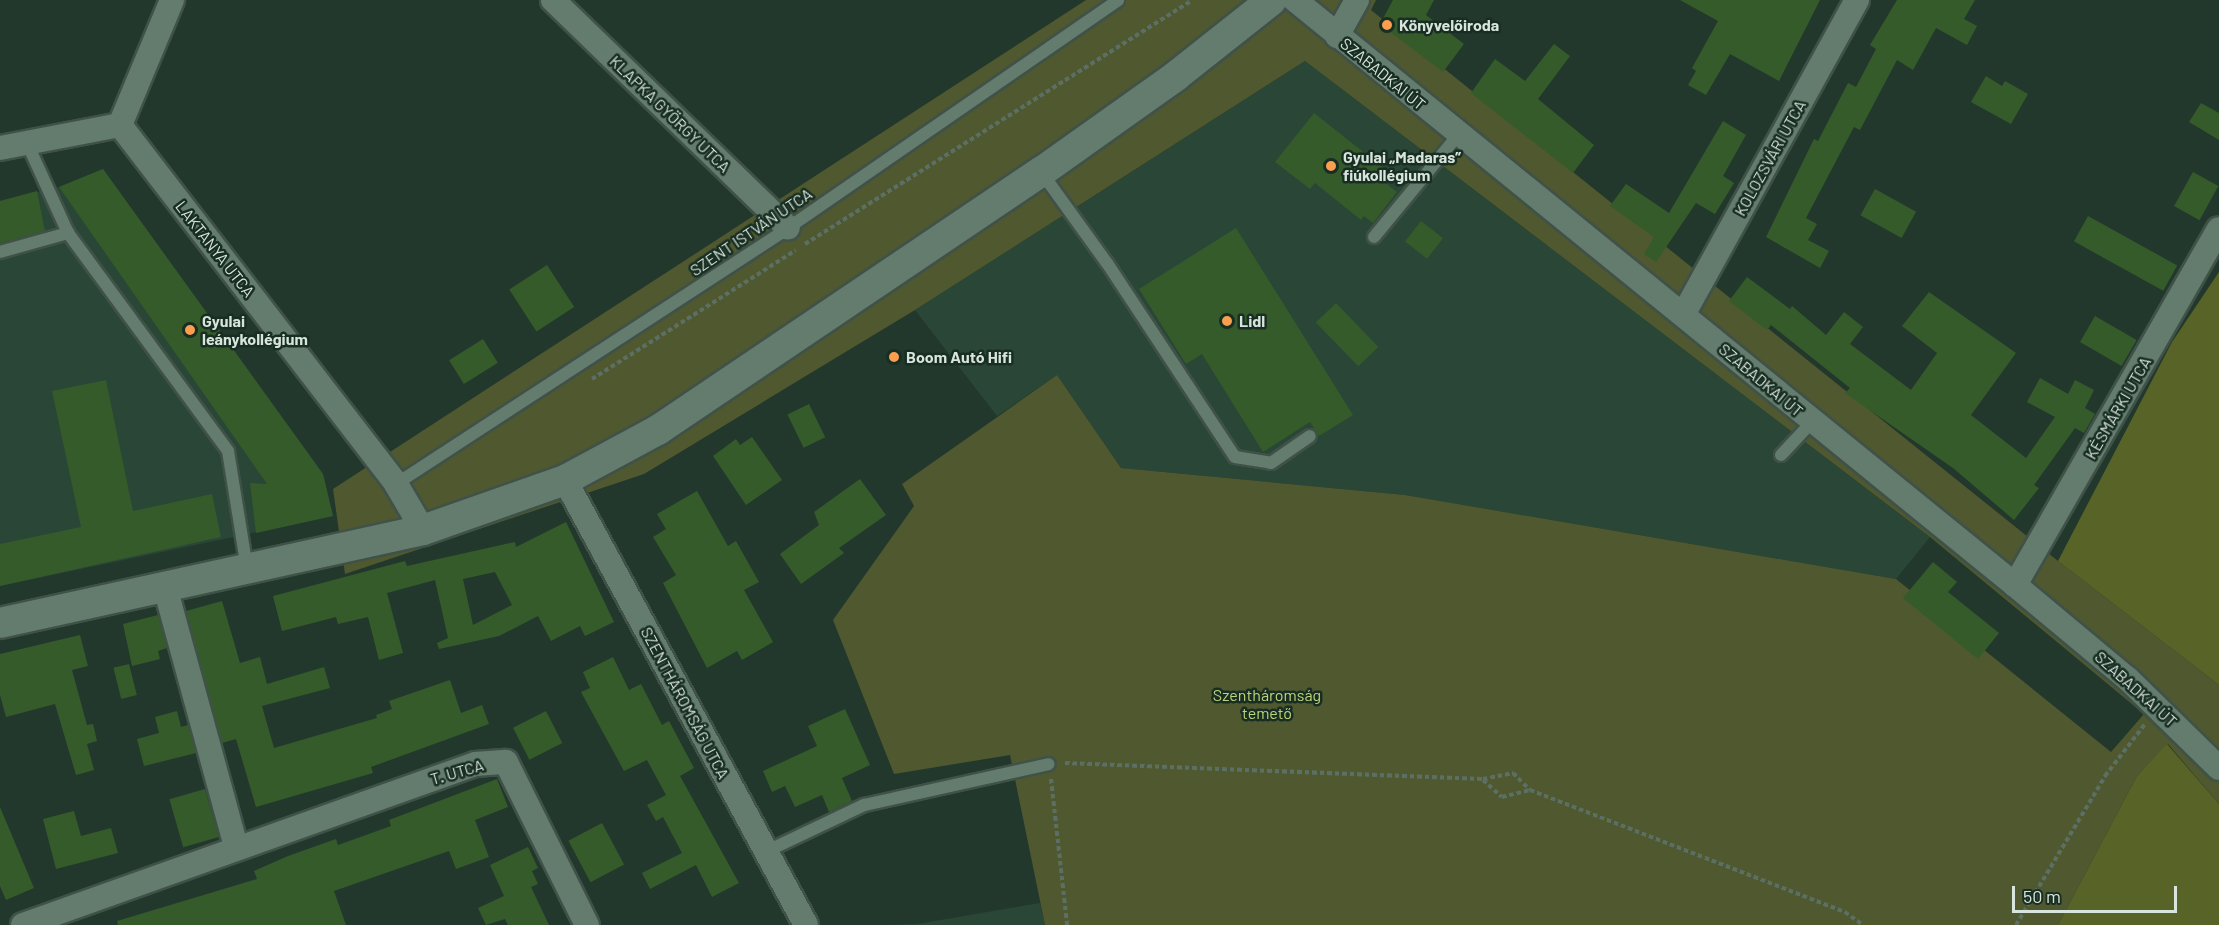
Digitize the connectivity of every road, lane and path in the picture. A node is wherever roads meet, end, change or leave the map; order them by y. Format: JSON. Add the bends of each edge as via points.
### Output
{"nodes":[{"id":1,"x":172,"y":0,"type":"edge"},
{"id":2,"x":552,"y":0,"type":"edge"},
{"id":3,"x":1118,"y":0,"type":"edge"},
{"id":4,"x":1272,"y":0,"type":"edge"},
{"id":5,"x":1295,"y":0,"type":"edge"},
{"id":6,"x":1357,"y":0,"type":"edge"},
{"id":7,"x":1857,"y":0,"type":"edge"},
{"id":8,"x":1337,"y":36,"type":"junction"},
{"id":9,"x":120,"y":125,"type":"junction"},
{"id":10,"x":1458,"y":135,"type":"junction"},
{"id":11,"x":27,"y":143,"type":"junction"},
{"id":12,"x":0,"y":148,"type":"edge"},
{"id":13,"x":1041,"y":172,"type":"junction"},
{"id":14,"x":788,"y":228,"type":"junction"},
{"id":15,"x":2219,"y":229,"type":"edge"},
{"id":16,"x":68,"y":233,"type":"junction"},
{"id":17,"x":1374,"y":237,"type":"dead end"},
{"id":18,"x":0,"y":252,"type":"edge"},
{"id":19,"x":1683,"y":315,"type":"junction"},
{"id":20,"x":1812,"y":422,"type":"junction"},
{"id":21,"x":1310,"y":436,"type":"dead end"},
{"id":22,"x":1781,"y":455,"type":"dead end"},
{"id":23,"x":565,"y":480,"type":"junction"},
{"id":24,"x":396,"y":484,"type":"junction"},
{"id":25,"x":423,"y":530,"type":"junction"},
{"id":26,"x":247,"y":568,"type":"junction"},
{"id":27,"x":2016,"y":585,"type":"junction"},
{"id":28,"x":165,"y":587,"type":"junction"},
{"id":29,"x":0,"y":623,"type":"edge"},
{"id":30,"x":2158,"y":708,"type":"junction"},
{"id":31,"x":1049,"y":764,"type":"junction"},
{"id":32,"x":2219,"y":768,"type":"edge"},
{"id":33,"x":1483,"y":779,"type":"junction"},
{"id":34,"x":1530,"y":790,"type":"junction"},
{"id":35,"x":236,"y":848,"type":"junction"},
{"id":36,"x":765,"y":852,"type":"junction"},
{"id":37,"x":23,"y":925,"type":"edge"},
{"id":38,"x":587,"y":925,"type":"edge"},
{"id":39,"x":806,"y":925,"type":"edge"},
{"id":40,"x":1067,"y":925,"type":"edge"},
{"id":41,"x":1863,"y":925,"type":"edge"},
{"id":42,"x":2016,"y":925,"type":"edge"}],
"edges":[{"from":1,"to":9,"type":"street"},
{"from":2,"to":14,"type":"street","name":"KLAPKA GYÖRGY UTCA"},
{"from":3,"to":14,"type":"lane","name":"SZENT ISTVÁN UTCA"},
{"from":4,"to":13,"type":"street","via":[[1176,76]]},
{"from":5,"to":8,"type":"street","name":"SZABADKAI ÚT"},
{"from":6,"to":8,"type":"street"},
{"from":7,"to":19,"type":"street","name":"KOLOZSVÁRI UTCA"},
{"from":8,"to":10,"type":"street","name":"SZABADKAI ÚT"},
{"from":9,"to":11,"type":"street"},
{"from":9,"to":24,"type":"street","name":"LAKTANYA UTCA"},
{"from":10,"to":17,"type":"lane"},
{"from":10,"to":19,"type":"street","name":"SZABADKAI ÚT"},
{"from":11,"to":12,"type":"street"},
{"from":11,"to":16,"type":"lane"},
{"from":13,"to":21,"type":"lane","via":[[1107,263],[1235,457],[1271,462]]},
{"from":13,"to":23,"type":"street","via":[[658,430]]},
{"from":14,"to":24,"type":"lane","name":"SZENT ISTVÁN UTCA"},
{"from":15,"to":27,"type":"street","name":"KÉSMÁRKI UTCA"},
{"from":16,"to":18,"type":"lane"},
{"from":16,"to":26,"type":"lane","via":[[228,451]]},
{"from":19,"to":20,"type":"street","name":"SZABADKAI ÚT"},
{"from":20,"to":22,"type":"lane"},
{"from":20,"to":27,"type":"street","name":"SZABADKAI ÚT"},
{"from":23,"to":25,"type":"street"},
{"from":23,"to":36,"type":"street","name":"SZENTHÁROMSÁG UTCA"},
{"from":24,"to":25,"type":"street","name":"LAKTANYA UTCA"},
{"from":25,"to":26,"type":"street"},
{"from":26,"to":28,"type":"street"},
{"from":27,"to":30,"type":"street","name":"SZABADKAI ÚT"},
{"from":28,"to":29,"type":"street"},
{"from":28,"to":35,"type":"street"},
{"from":30,"to":32,"type":"street","name":"SZABADKAI ÚT"},
{"from":30,"to":42,"type":"path","via":[[2106,776]]},
{"from":31,"to":33,"type":"path"},
{"from":31,"to":36,"type":"lane","via":[[864,805]]},
{"from":31,"to":40,"type":"path"},
{"from":33,"to":34,"type":"path","via":[[1513,773]]},
{"from":33,"to":34,"type":"path","via":[[1502,797]]},
{"from":34,"to":41,"type":"path","via":[[1845,912]]},
{"from":35,"to":37,"type":"street","name":"T. UTCA"},
{"from":35,"to":38,"type":"street","name":"T. UTCA","via":[[476,764],[506,762]]},
{"from":36,"to":39,"type":"street","name":"SZENTHÁROMSÁG UTCA"}]}
